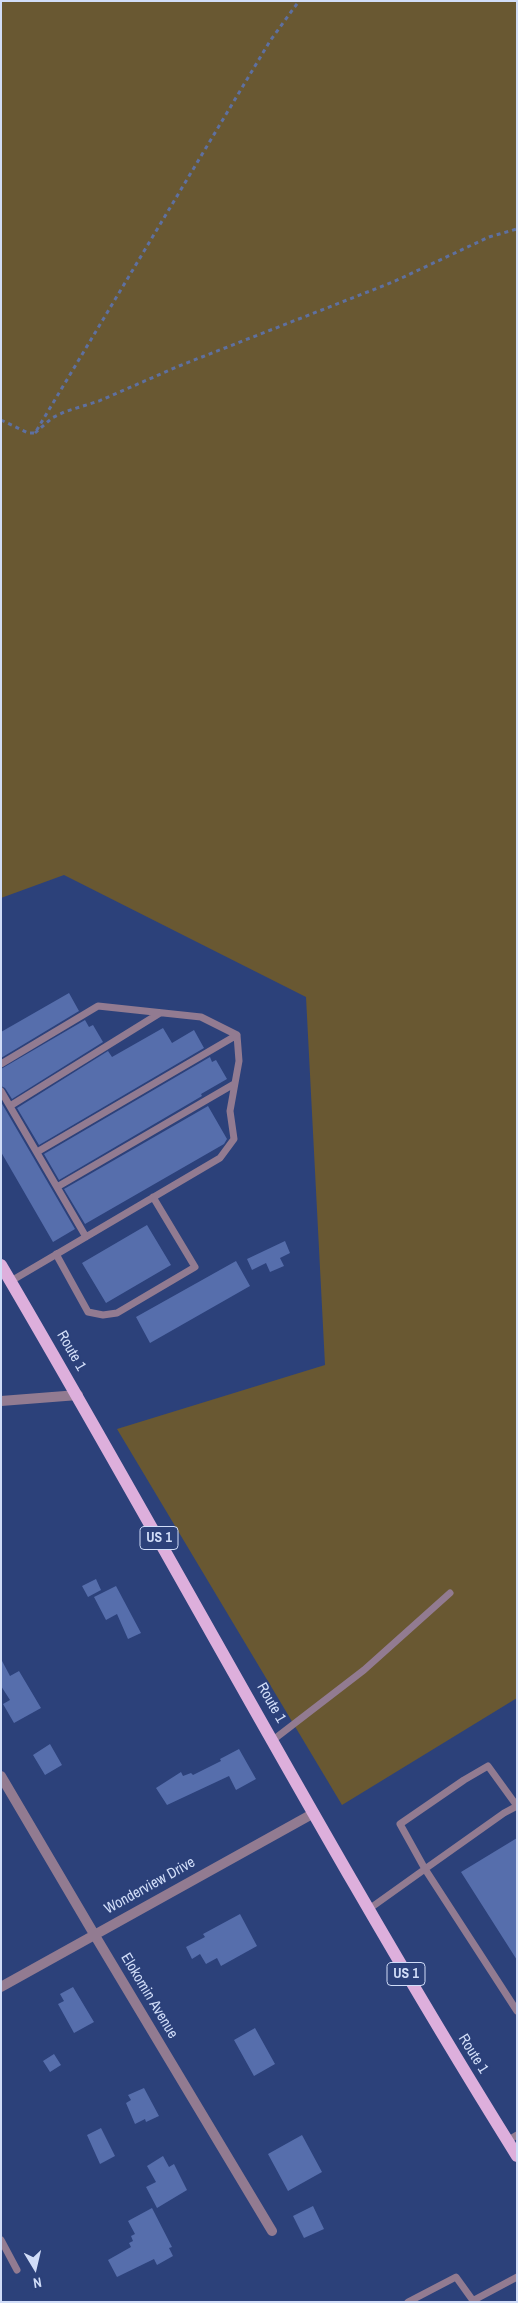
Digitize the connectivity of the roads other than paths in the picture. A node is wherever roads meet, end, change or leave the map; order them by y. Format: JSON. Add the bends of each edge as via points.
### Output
{"nodes":[{"id":1,"x":161,"y":1012,"type":"junction"},
{"id":2,"x":237,"y":1035,"type":"junction"},
{"id":3,"x":1,"y":1064,"type":"edge"},
{"id":4,"x":234,"y":1084,"type":"junction"},
{"id":5,"x":1,"y":1091,"type":"edge"},
{"id":6,"x":10,"y":1106,"type":"junction"},
{"id":7,"x":37,"y":1152,"type":"junction"},
{"id":8,"x":57,"y":1187,"type":"junction"},
{"id":9,"x":154,"y":1197,"type":"junction"},
{"id":10,"x":86,"y":1237,"type":"junction"},
{"id":11,"x":56,"y":1254,"type":"junction"},
{"id":12,"x":1,"y":1265,"type":"edge"},
{"id":13,"x":11,"y":1281,"type":"junction"},
{"id":14,"x":78,"y":1395,"type":"junction"},
{"id":15,"x":1,"y":1402,"type":"edge"},
{"id":16,"x":450,"y":1593,"type":"dead end"},
{"id":17,"x":273,"y":1740,"type":"junction"},
{"id":18,"x":1,"y":1776,"type":"edge"},
{"id":19,"x":517,"y":1806,"type":"edge"},
{"id":20,"x":314,"y":1813,"type":"junction"},
{"id":21,"x":425,"y":1869,"type":"junction"},
{"id":22,"x":369,"y":1909,"type":"junction"},
{"id":23,"x":94,"y":1934,"type":"junction"},
{"id":24,"x":1,"y":1987,"type":"edge"},
{"id":25,"x":517,"y":2011,"type":"edge"},
{"id":26,"x":512,"y":2138,"type":"edge"},
{"id":27,"x":517,"y":2156,"type":"edge"},
{"id":28,"x":272,"y":2231,"type":"dead end"},
{"id":29,"x":1,"y":2240,"type":"edge"},
{"id":30,"x":17,"y":2270,"type":"dead end"},
{"id":31,"x":517,"y":2277,"type":"edge"},
{"id":32,"x":474,"y":2301,"type":"edge"},
{"id":33,"x":408,"y":2302,"type":"edge"}],
"edges":[{"from":1,"to":2,"type":"lane","via":[[201,1017]]},
{"from":1,"to":3,"type":"lane","via":[[98,1006]]},
{"from":1,"to":6,"type":"lane"},
{"from":2,"to":4,"type":"lane","via":[[239,1061]]},
{"from":2,"to":7,"type":"lane"},
{"from":4,"to":8,"type":"lane"},
{"from":4,"to":9,"type":"lane","via":[[230,1111],[234,1139],[220,1158]]},
{"from":5,"to":6,"type":"lane"},
{"from":6,"to":7,"type":"lane"},
{"from":7,"to":8,"type":"lane"},
{"from":8,"to":10,"type":"lane"},
{"from":9,"to":10,"type":"lane"},
{"from":9,"to":11,"type":"lane","via":[[195,1267],[117,1313],[95,1315],[88,1312]]},
{"from":10,"to":11,"type":"lane"},
{"from":11,"to":13,"type":"lane"},
{"from":12,"to":13,"type":"main road","name":"Route 1","number":"US 1"},
{"from":13,"to":14,"type":"main road","name":"Route 1","number":"US 1"},
{"from":14,"to":15,"type":"street"},
{"from":14,"to":17,"type":"main road","name":"Route 1","number":"US 1"},
{"from":16,"to":17,"type":"lane","via":[[364,1670]]},
{"from":17,"to":20,"type":"main road","name":"Route 1","number":"US 1"},
{"from":18,"to":23,"type":"street","name":"Elokomin Avenue"},
{"from":19,"to":21,"type":"lane"},
{"from":19,"to":21,"type":"lane","via":[[488,1766],[464,1780],[400,1824]]},
{"from":20,"to":22,"type":"main road","name":"Route 1","number":"US 1"},
{"from":20,"to":23,"type":"street","name":"Wonderview Drive"},
{"from":21,"to":22,"type":"lane"},
{"from":21,"to":25,"type":"lane"},
{"from":22,"to":26,"type":"main road","name":"Route 1","number":"US 1","via":[[444,2039]]},
{"from":23,"to":24,"type":"street","name":"Wonderview Drive"},
{"from":23,"to":28,"type":"street","name":"Elokomin Avenue"},
{"from":26,"to":27,"type":"main road","name":"Route 1","number":"US 1"},
{"from":29,"to":30,"type":"lane"},
{"from":31,"to":32,"type":"lane"},
{"from":32,"to":33,"type":"lane","via":[[456,2277]]}]}
